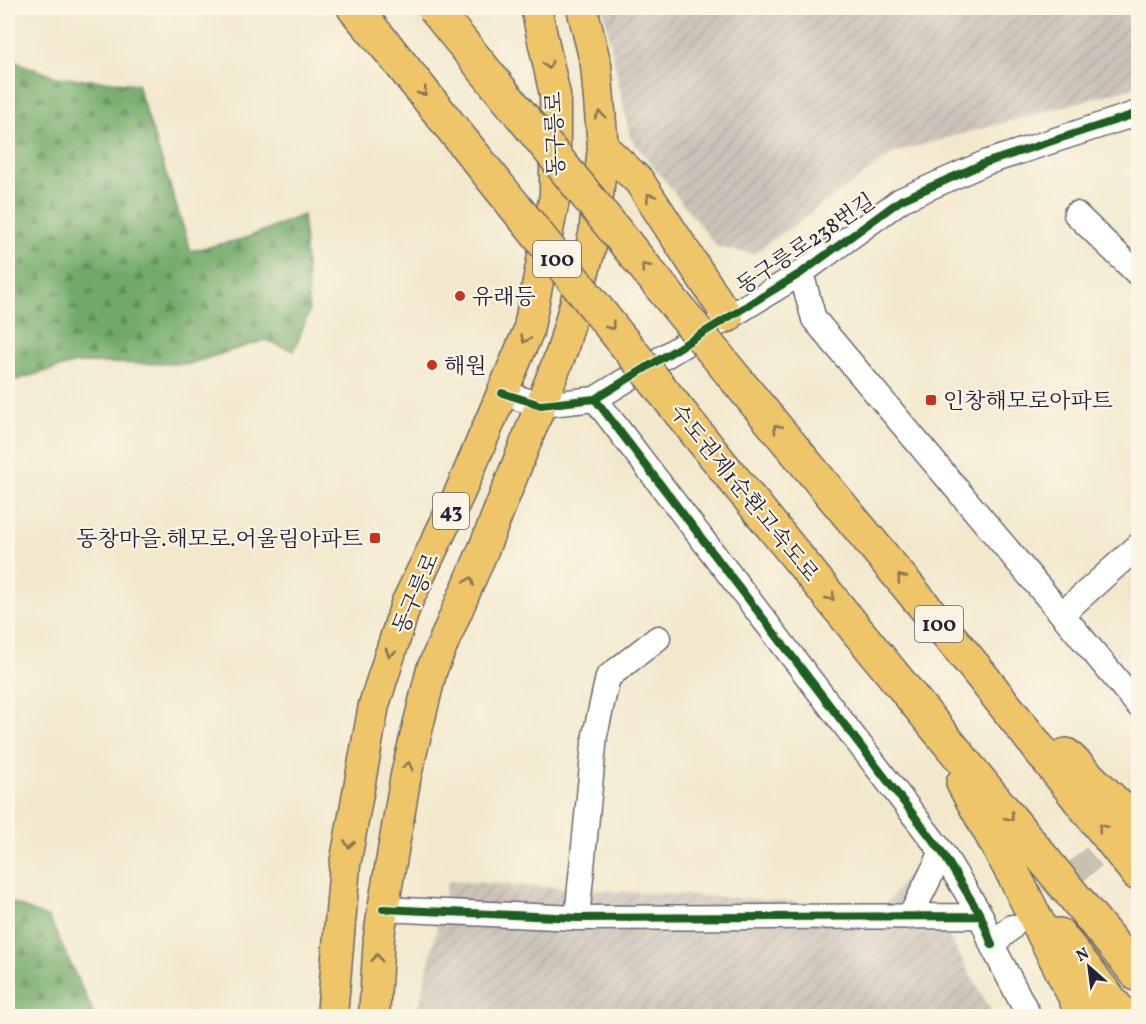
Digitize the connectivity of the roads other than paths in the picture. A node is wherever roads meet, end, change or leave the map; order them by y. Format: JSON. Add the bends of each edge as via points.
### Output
{"nodes":[{"id":1,"x":354,"y":8,"type":"edge"},
{"id":2,"x":434,"y":8,"type":"edge"},
{"id":3,"x":536,"y":8,"type":"edge"},
{"id":4,"x":582,"y":8,"type":"edge"},
{"id":5,"x":1138,"y":113,"type":"edge"},
{"id":6,"x":603,"y":147,"type":"junction"},
{"id":7,"x":1076,"y":214,"type":"dead end"},
{"id":8,"x":801,"y":273,"type":"junction"},
{"id":9,"x":1138,"y":274,"type":"edge"},
{"id":10,"x":728,"y":317,"type":"junction"},
{"id":11,"x":502,"y":393,"type":"junction"},
{"id":12,"x":595,"y":399,"type":"junction"},
{"id":13,"x":541,"y":405,"type":"junction"},
{"id":14,"x":1138,"y":546,"type":"edge"},
{"id":15,"x":1062,"y":614,"type":"junction"},
{"id":16,"x":658,"y":638,"type":"dead end"},
{"id":17,"x":973,"y":665,"type":"junction"},
{"id":18,"x":1138,"y":705,"type":"edge"},
{"id":19,"x":921,"y":706,"type":"junction"},
{"id":20,"x":1138,"y":825,"type":"edge"},
{"id":21,"x":942,"y":852,"type":"junction"},
{"id":22,"x":1138,"y":874,"type":"edge"},
{"id":23,"x":1016,"y":879,"type":"junction"},
{"id":24,"x":383,"y":909,"type":"junction"},
{"id":25,"x":981,"y":916,"type":"junction"},
{"id":26,"x":910,"y":917,"type":"junction"},
{"id":27,"x":577,"y":918,"type":"junction"},
{"id":28,"x":1012,"y":927,"type":"tunnel mouth"},
{"id":29,"x":992,"y":945,"type":"junction"},
{"id":30,"x":1138,"y":975,"type":"edge"},
{"id":31,"x":332,"y":1017,"type":"edge"},
{"id":32,"x":374,"y":1017,"type":"edge"},
{"id":33,"x":1029,"y":1017,"type":"edge"},
{"id":34,"x":1082,"y":1017,"type":"edge"},
{"id":35,"x":1123,"y":1017,"type":"edge"}],
"edges":[{"from":1,"to":19,"type":"highway","name":"수도권제1순환고속도로","number":"100","one_way":true,"bridge":true},
{"from":17,"to":2,"type":"highway","number":"100","one_way":true,"bridge":true},
{"from":3,"to":11,"type":"main road","name":"동구릉로","number":"43","one_way":true,"via":[[555,95],[555,195],[528,332]]},
{"from":6,"to":4,"type":"main road","name":"동구릉로","number":"43","one_way":true,"via":[[596,64]]},
{"from":5,"to":8,"type":"street","name":"동구릉로238번길","via":[[985,163],[901,200]]},
{"from":10,"to":6,"type":"main road","one_way":true,"via":[[639,181]]},
{"from":6,"to":13,"type":"main road","name":"동구릉로","number":"43","via":[[594,235],[562,351]]},
{"from":7,"to":9,"type":"street"},
{"from":8,"to":10,"type":"street","name":"동구릉로238번길"},
{"from":8,"to":15,"type":"street","via":[[814,319]]},
{"from":10,"to":12,"type":"street","name":"동구릉로238번길"},
{"from":11,"to":13,"type":"street","name":"동구릉로238번길"},
{"from":11,"to":31,"type":"main road","name":"동구릉로","number":"43","one_way":true,"via":[[406,604],[374,705],[345,865]]},
{"from":12,"to":13,"type":"street","name":"동구릉로238번길"},
{"from":12,"to":21,"type":"street"},
{"from":24,"to":13,"type":"main road","name":"동구릉로","number":"43","one_way":true,"via":[[406,775],[432,669]]},
{"from":14,"to":15,"type":"street"},
{"from":15,"to":18,"type":"street"},
{"from":16,"to":27,"type":"street","via":[[608,677],[595,735]]},
{"from":17,"to":20,"type":"highway"},
{"from":22,"to":17,"type":"highway","number":"100","one_way":true},
{"from":19,"to":23,"type":"highway"},
{"from":19,"to":30,"type":"highway","name":"수도권제1순환고속도로","number":"100","one_way":true},
{"from":21,"to":25,"type":"street"},
{"from":21,"to":26,"type":"street"},
{"from":23,"to":34,"type":"highway"},
{"from":23,"to":35,"type":"highway"},
{"from":24,"to":27,"type":"street"},
{"from":32,"to":24,"type":"main road","name":"동구릉로","number":"43","one_way":true},
{"from":25,"to":26,"type":"street"},
{"from":25,"to":29,"type":"street"},
{"from":26,"to":27,"type":"street"},
{"from":28,"to":29,"type":"street"},
{"from":29,"to":33,"type":"street"}]}
